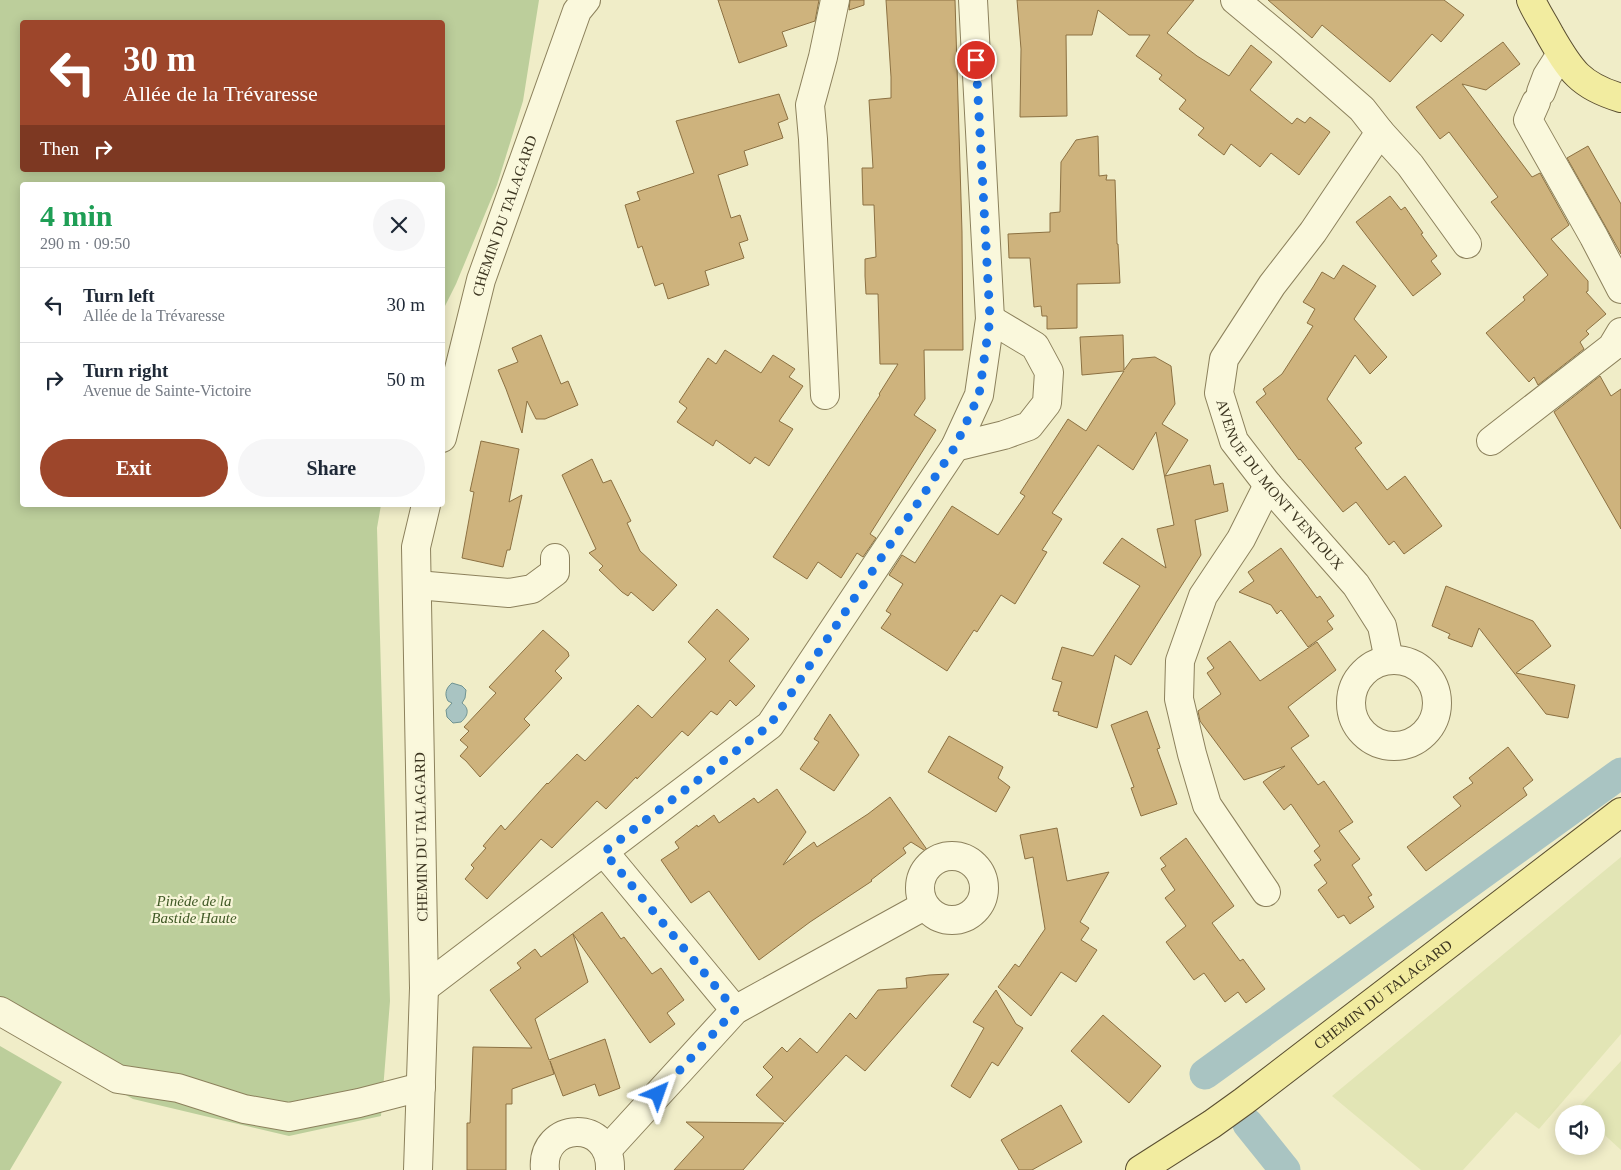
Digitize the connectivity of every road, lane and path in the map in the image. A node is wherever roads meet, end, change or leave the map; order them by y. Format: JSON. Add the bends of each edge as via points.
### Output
{"nodes":[{"id":1,"x":586,"y":0,"type":"edge"},
{"id":2,"x":835,"y":0,"type":"edge"},
{"id":3,"x":973,"y":0,"type":"edge"},
{"id":4,"x":1235,"y":0,"type":"edge"},
{"id":5,"x":1530,"y":0,"type":"edge"},
{"id":6,"x":1561,"y":54,"type":"junction"},
{"id":7,"x":1621,"y":98,"type":"edge"},
{"id":8,"x":1380,"y":132,"type":"junction"},
{"id":9,"x":1467,"y":244,"type":"dead end"},
{"id":10,"x":1621,"y":289,"type":"edge"},
{"id":11,"x":990,"y":319,"type":"junction"},
{"id":12,"x":1618,"y":347,"type":"edge"},
{"id":13,"x":825,"y":395,"type":"dead end"},
{"id":14,"x":445,"y":426,"type":"edge"},
{"id":15,"x":1491,"y":441,"type":"dead end"},
{"id":16,"x":955,"y":447,"type":"junction"},
{"id":17,"x":1268,"y":485,"type":"junction"},
{"id":18,"x":426,"y":507,"type":"edge"},
{"id":19,"x":555,"y":558,"type":"dead end"},
{"id":20,"x":417,"y":585,"type":"junction"},
{"id":21,"x":1389,"y":660,"type":"dead end"},
{"id":22,"x":1621,"y":812,"type":"edge"},
{"id":23,"x":604,"y":852,"type":"junction"},
{"id":24,"x":1266,"y":892,"type":"dead end"},
{"id":25,"x":924,"y":906,"type":"dead end"},
{"id":26,"x":424,"y":988,"type":"junction"},
{"id":27,"x":735,"y":1010,"type":"junction"},
{"id":28,"x":0,"y":1011,"type":"edge"},
{"id":29,"x":420,"y":1087,"type":"junction"},
{"id":30,"x":608,"y":1160,"type":"edge"},
{"id":31,"x":418,"y":1170,"type":"edge"},
{"id":32,"x":545,"y":1170,"type":"edge"},
{"id":33,"x":1140,"y":1170,"type":"edge"}],
"edges":[{"from":1,"to":14,"type":"street","name":"CHEMIN DU TALAGARD","via":[[577,11],[481,280]]},
{"from":2,"to":13,"type":"street","via":[[810,105]]},
{"from":3,"to":11,"type":"street"},
{"from":4,"to":8,"type":"street","via":[[1362,109]]},
{"from":5,"to":6,"type":"main road"},
{"from":6,"to":7,"type":"main road","via":[[1574,72],[1589,84]]},
{"from":6,"to":10,"type":"street","via":[[1547,76],[1528,120]]},
{"from":8,"to":9,"type":"street","via":[[1410,165]]},
{"from":8,"to":17,"type":"street","name":"AVENUE DU MONT VENTOUX","via":[[1224,359],[1219,393],[1234,441]]},
{"from":11,"to":16,"type":"street","via":[[979,395]]},
{"from":11,"to":16,"type":"street","via":[[1035,346],[1049,372],[1046,403],[1028,426]]},
{"from":12,"to":15,"type":"street"},
{"from":16,"to":23,"type":"street","via":[[770,725]]},
{"from":17,"to":21,"type":"street","name":"AVENUE DU MONT VENTOUX","via":[[1356,585],[1382,626]]},
{"from":17,"to":24,"type":"street","via":[[1240,540],[1203,596],[1180,662],[1179,698],[1207,805]]},
{"from":18,"to":20,"type":"street","name":"CHEMIN DU TALAGARD","via":[[416,547]]},
{"from":19,"to":20,"type":"street","via":[[555,572],[532,589],[502,592]]},
{"from":20,"to":26,"type":"street","name":"CHEMIN DU TALAGARD"},
{"from":22,"to":33,"type":"main road","name":"CHEMIN DU TALAGARD","via":[[1244,1101]]},
{"from":23,"to":26,"type":"street"},
{"from":23,"to":27,"type":"street"},
{"from":25,"to":27,"type":"street"},
{"from":26,"to":29,"type":"street","name":"CHEMIN DU TALAGARD"},
{"from":27,"to":30,"type":"street"},
{"from":28,"to":29,"type":"street","via":[[118,1079],[178,1088],[244,1109],[289,1118]]},
{"from":29,"to":31,"type":"street","name":"CHEMIN DU TALAGARD"},
{"from":30,"to":32,"type":"street","via":[[601,1141],[581,1131],[571,1132],[552,1142],[546,1152]]}]}
